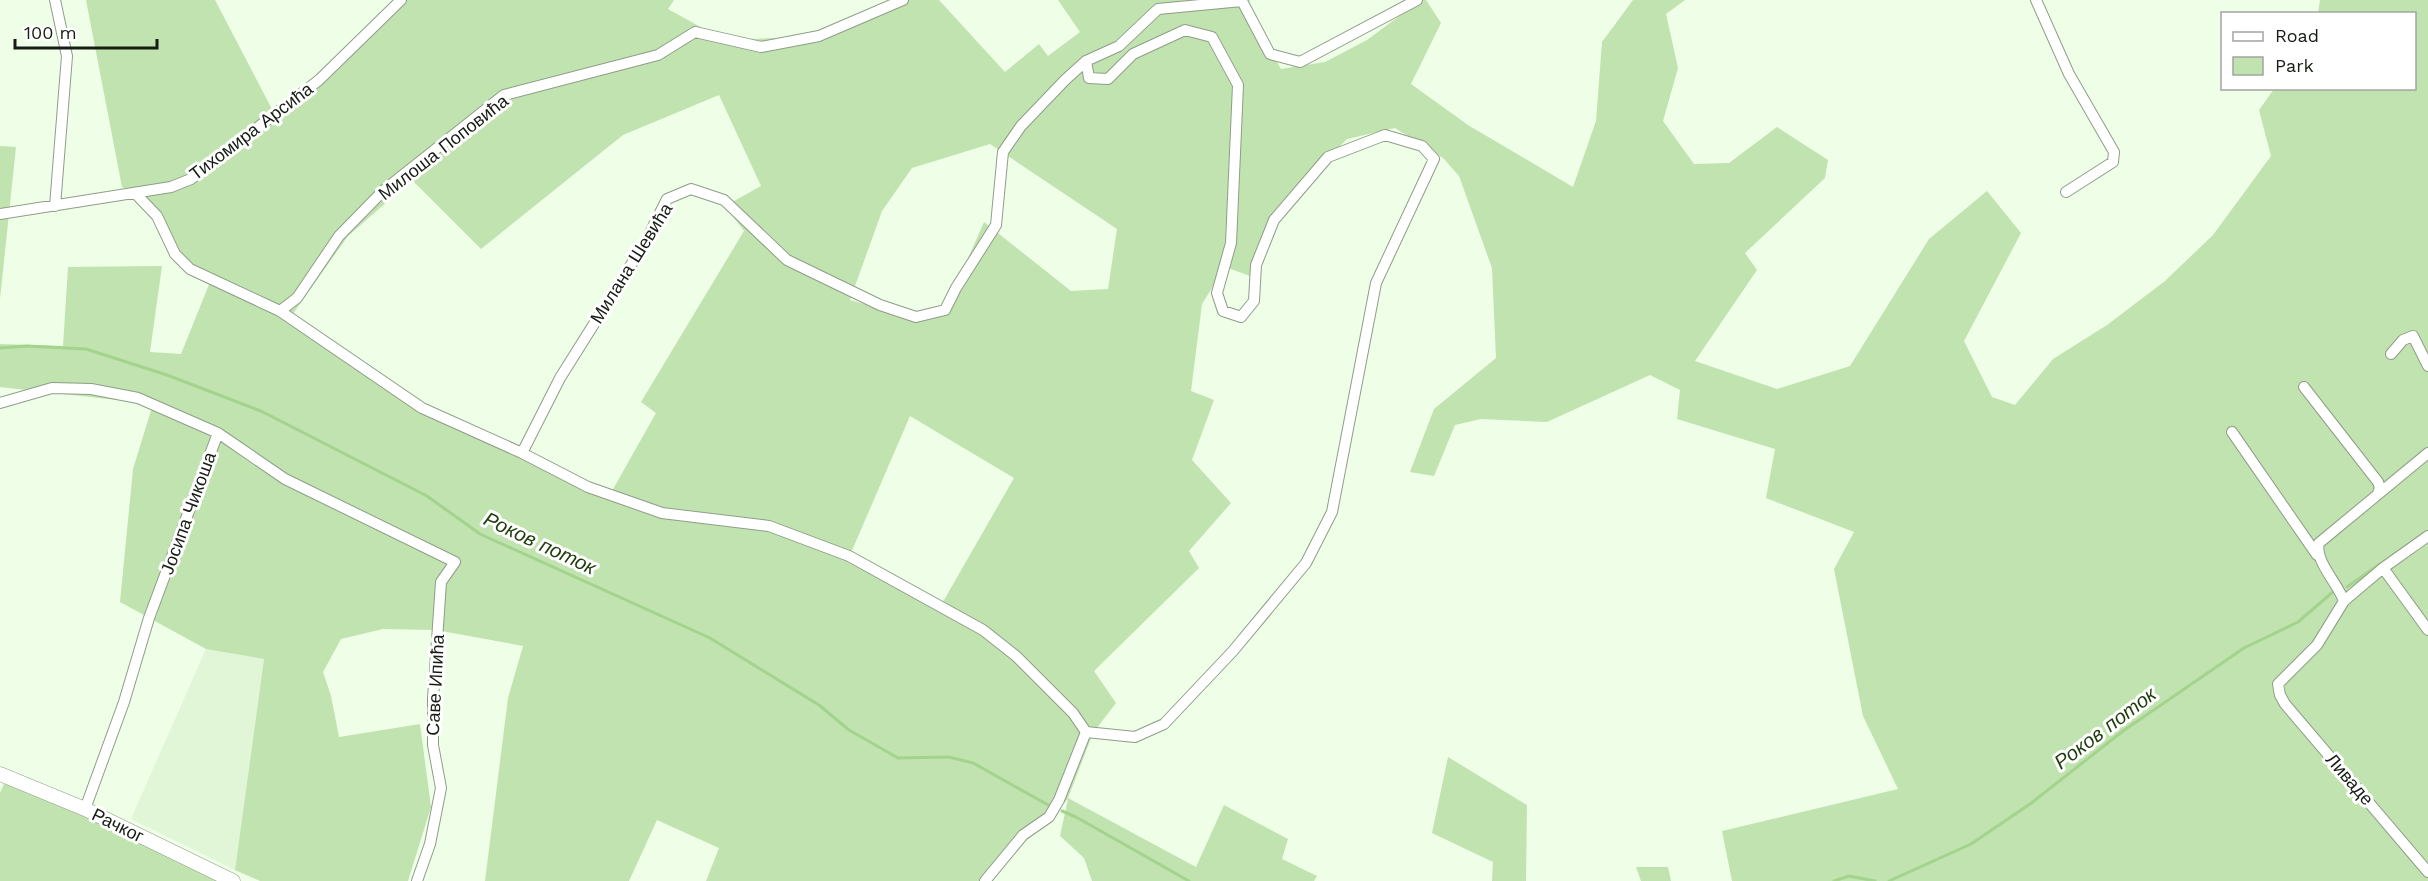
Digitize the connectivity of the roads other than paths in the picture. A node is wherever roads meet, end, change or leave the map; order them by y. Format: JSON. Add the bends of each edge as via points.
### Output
{"nodes":[{"id":1,"x":55,"y":0,"type":"edge"},
{"id":2,"x":401,"y":0,"type":"edge"},
{"id":3,"x":903,"y":0,"type":"edge"},
{"id":4,"x":1417,"y":0,"type":"edge"},
{"id":5,"x":2036,"y":0,"type":"edge"},
{"id":6,"x":1086,"y":61,"type":"junction"},
{"id":7,"x":2066,"y":192,"type":"dead end"},
{"id":8,"x":135,"y":193,"type":"junction"},
{"id":9,"x":55,"y":206,"type":"junction"},
{"id":10,"x":0,"y":214,"type":"edge"},
{"id":11,"x":280,"y":311,"type":"junction"},
{"id":12,"x":2391,"y":354,"type":"dead end"},
{"id":13,"x":2428,"y":366,"type":"edge"},
{"id":14,"x":2304,"y":387,"type":"dead end"},
{"id":15,"x":0,"y":403,"type":"edge"},
{"id":16,"x":2232,"y":432,"type":"dead end"},
{"id":17,"x":218,"y":433,"type":"junction"},
{"id":18,"x":522,"y":453,"type":"junction"},
{"id":19,"x":2428,"y":453,"type":"edge"},
{"id":20,"x":2378,"y":493,"type":"junction"},
{"id":21,"x":2428,"y":536,"type":"edge"},
{"id":22,"x":2318,"y":555,"type":"junction"},
{"id":23,"x":2383,"y":568,"type":"junction"},
{"id":24,"x":2344,"y":601,"type":"junction"},
{"id":25,"x":2428,"y":630,"type":"edge"},
{"id":26,"x":1086,"y":732,"type":"junction"},
{"id":27,"x":1,"y":776,"type":"edge"},
{"id":28,"x":85,"y":809,"type":"junction"},
{"id":29,"x":2428,"y":872,"type":"edge"},
{"id":30,"x":233,"y":881,"type":"edge"},
{"id":31,"x":417,"y":881,"type":"edge"},
{"id":32,"x":985,"y":881,"type":"edge"}],
"edges":[{"from":1,"to":9,"type":"street","via":[[67,56]]},
{"from":2,"to":8,"type":"street","name":"Тихомира Арсића","via":[[319,80],[206,169],[171,187]]},
{"from":3,"to":11,"type":"street","name":"Милоша Поповића","via":[[819,36],[762,46],[695,32],[658,56],[504,95],[383,191],[339,236],[297,298]]},
{"from":4,"to":6,"type":"street","via":[[1300,62],[1270,54],[1242,1],[1158,9],[1119,46]]},
{"from":5,"to":7,"type":"street","via":[[2069,74],[2114,152],[2113,162]]},
{"from":6,"to":18,"type":"street","name":"Милана Шевића","via":[[1022,126],[1004,152],[996,225],[945,310],[916,317],[880,305],[787,260],[724,200],[691,189],[667,199],[646,241],[560,378]]},
{"from":6,"to":26,"type":"street","via":[[1089,78],[1108,79],[1133,54],[1185,30],[1212,37],[1238,85],[1231,243],[1217,293],[1223,311],[1241,316],[1254,301],[1257,265],[1274,220],[1328,157],[1385,135],[1422,146],[1434,159],[1376,283],[1332,512],[1306,563],[1233,651],[1164,724],[1135,736]]},
{"from":8,"to":9,"type":"street","name":"Тихомира Арсића"},
{"from":8,"to":11,"type":"street","via":[[157,216],[175,254],[190,269]]},
{"from":9,"to":10,"type":"street","name":"Тихомира Арсића"},
{"from":11,"to":18,"type":"street","via":[[422,408]]},
{"from":12,"to":13,"type":"street","via":[[2403,340],[2413,336]]},
{"from":14,"to":20,"type":"street","via":[[2378,482]]},
{"from":15,"to":17,"type":"street","name":"Јосипа Чикоша","via":[[52,388],[91,389],[138,398]]},
{"from":16,"to":22,"type":"street"},
{"from":17,"to":28,"type":"street","name":"Јосипа Чикоша","via":[[149,618]]},
{"from":17,"to":31,"type":"street","name":"Саве Ипића","via":[[285,479],[455,562],[441,582],[433,699],[433,746],[441,788],[430,844]]},
{"from":18,"to":26,"type":"street","via":[[588,487],[662,513],[769,526],[849,556],[983,630],[1016,656],[1073,713]]},
{"from":19,"to":20,"type":"street"},
{"from":20,"to":22,"type":"street","via":[[2322,539]]},
{"from":21,"to":23,"type":"street"},
{"from":22,"to":24,"type":"street"},
{"from":23,"to":24,"type":"street"},
{"from":23,"to":25,"type":"street"},
{"from":24,"to":29,"type":"street","name":"Ливаде","via":[[2317,645],[2278,684],[2280,695]]},
{"from":26,"to":32,"type":"street","via":[[1049,817],[1023,835]]},
{"from":27,"to":28,"type":"main road","name":"Рачког"},
{"from":28,"to":30,"type":"main road","name":"Рачког"}]}
